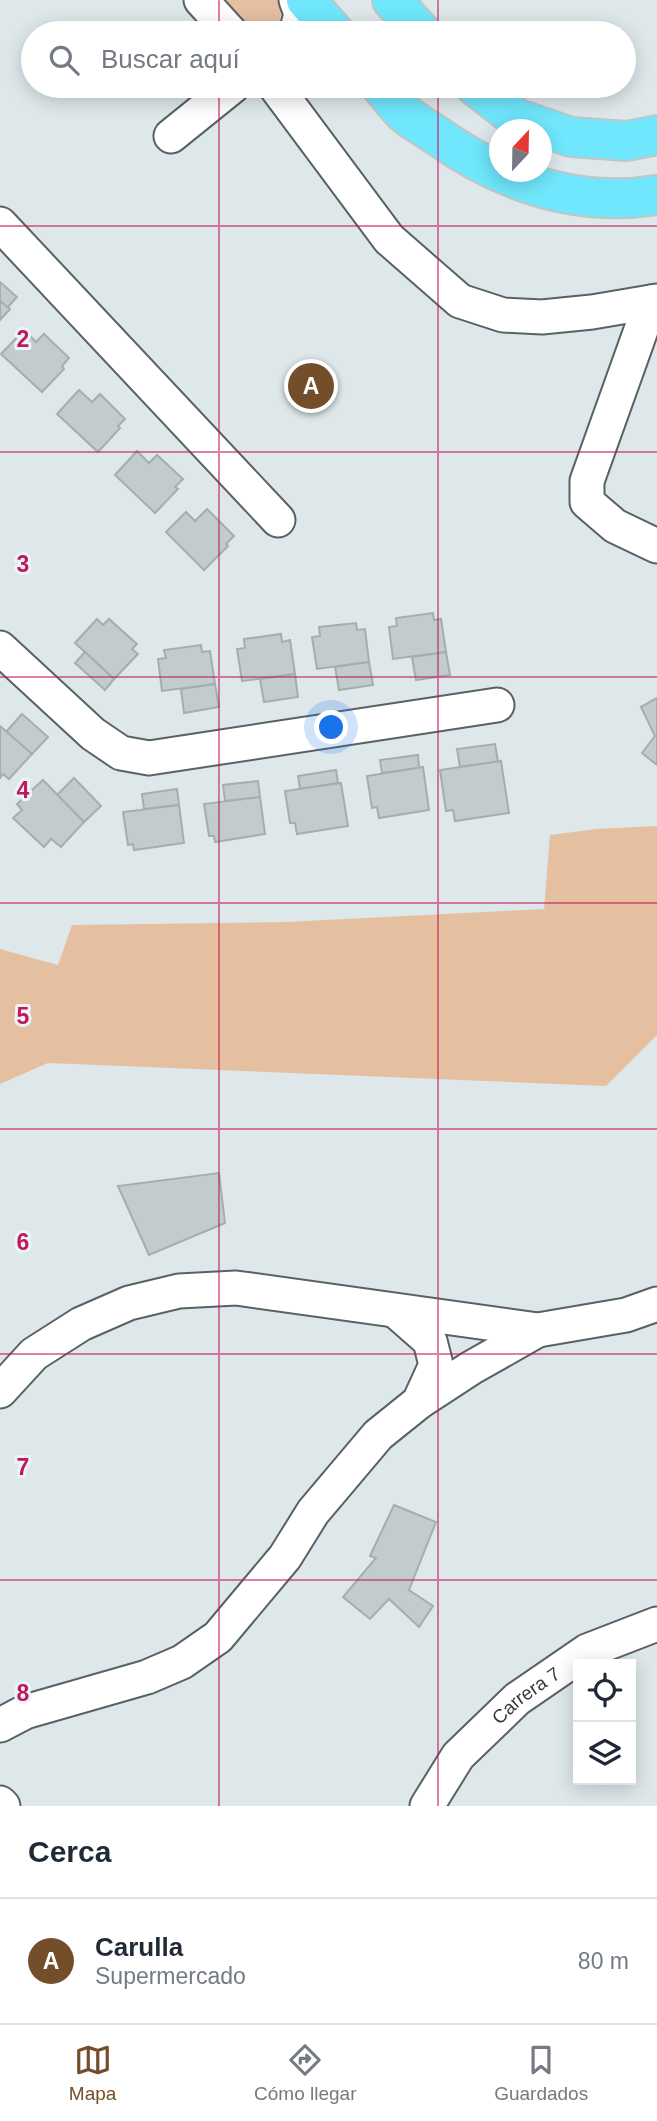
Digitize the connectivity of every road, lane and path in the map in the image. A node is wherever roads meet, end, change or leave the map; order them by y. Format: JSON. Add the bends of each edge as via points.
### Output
{"nodes":[{"id":1,"x":201,"y":0,"type":"edge"},
{"id":2,"x":296,"y":0,"type":"edge"},
{"id":3,"x":306,"y":0,"type":"edge"},
{"id":4,"x":392,"y":0,"type":"edge"},
{"id":5,"x":220,"y":21,"type":"edge"},
{"id":6,"x":299,"y":21,"type":"edge"},
{"id":7,"x":324,"y":21,"type":"edge"},
{"id":8,"x":411,"y":21,"type":"edge"},
{"id":9,"x":218,"y":98,"type":"edge"},
{"id":10,"x":284,"y":98,"type":"edge"},
{"id":11,"x":391,"y":98,"type":"edge"},
{"id":12,"x":490,"y":98,"type":"edge"},
{"id":13,"x":170,"y":135,"type":"dead end"},
{"id":14,"x":657,"y":135,"type":"edge"},
{"id":15,"x":657,"y":195,"type":"edge"},
{"id":16,"x":0,"y":224,"type":"edge"},
{"id":17,"x":654,"y":301,"type":"edge"},
{"id":18,"x":278,"y":520,"type":"dead end"},
{"id":19,"x":657,"y":546,"type":"edge"},
{"id":20,"x":0,"y":648,"type":"edge"},
{"id":21,"x":497,"y":705,"type":"dead end"},
{"id":22,"x":657,"y":1304,"type":"edge"},
{"id":23,"x":397,"y":1312,"type":"junction"},
{"id":24,"x":538,"y":1330,"type":"junction"},
{"id":25,"x":0,"y":1391,"type":"edge"},
{"id":26,"x":419,"y":1402,"type":"junction"},
{"id":27,"x":657,"y":1624,"type":"edge"},
{"id":28,"x":0,"y":1725,"type":"edge"},
{"id":29,"x":427,"y":1806,"type":"edge"}],
"edges":[{"from":1,"to":5,"type":"street"},
{"from":2,"to":6,"type":"street"},
{"from":3,"to":7,"type":"main road"},
{"from":4,"to":8,"type":"main road"},
{"from":9,"to":13,"type":"street"},
{"from":10,"to":17,"type":"street","via":[[389,239],[460,302],[503,315],[542,317]]},
{"from":11,"to":15,"type":"main road","via":[[405,113],[484,167],[529,185],[568,195],[633,199]]},
{"from":12,"to":14,"type":"main road","via":[[516,118],[571,137],[627,141]]},
{"from":16,"to":18,"type":"street"},
{"from":17,"to":19,"type":"street","via":[[587,481],[587,502],[615,526]]},
{"from":20,"to":21,"type":"street","via":[[93,734],[121,753],[149,758]]},
{"from":22,"to":24,"type":"street","via":[[626,1315]]},
{"from":23,"to":24,"type":"street"},
{"from":23,"to":25,"type":"street","via":[[236,1288],[179,1291],[129,1303],[81,1324],[34,1354]]},
{"from":23,"to":26,"type":"street","via":[[430,1341],[436,1365]]},
{"from":24,"to":26,"type":"street"},
{"from":26,"to":28,"type":"street","via":[[378,1435],[338,1480],[285,1557],[218,1637],[182,1662],[147,1677],[25,1712]]},
{"from":27,"to":29,"type":"street","name":"Carrera 7","via":[[587,1651],[517,1699],[458,1756]]}]}
